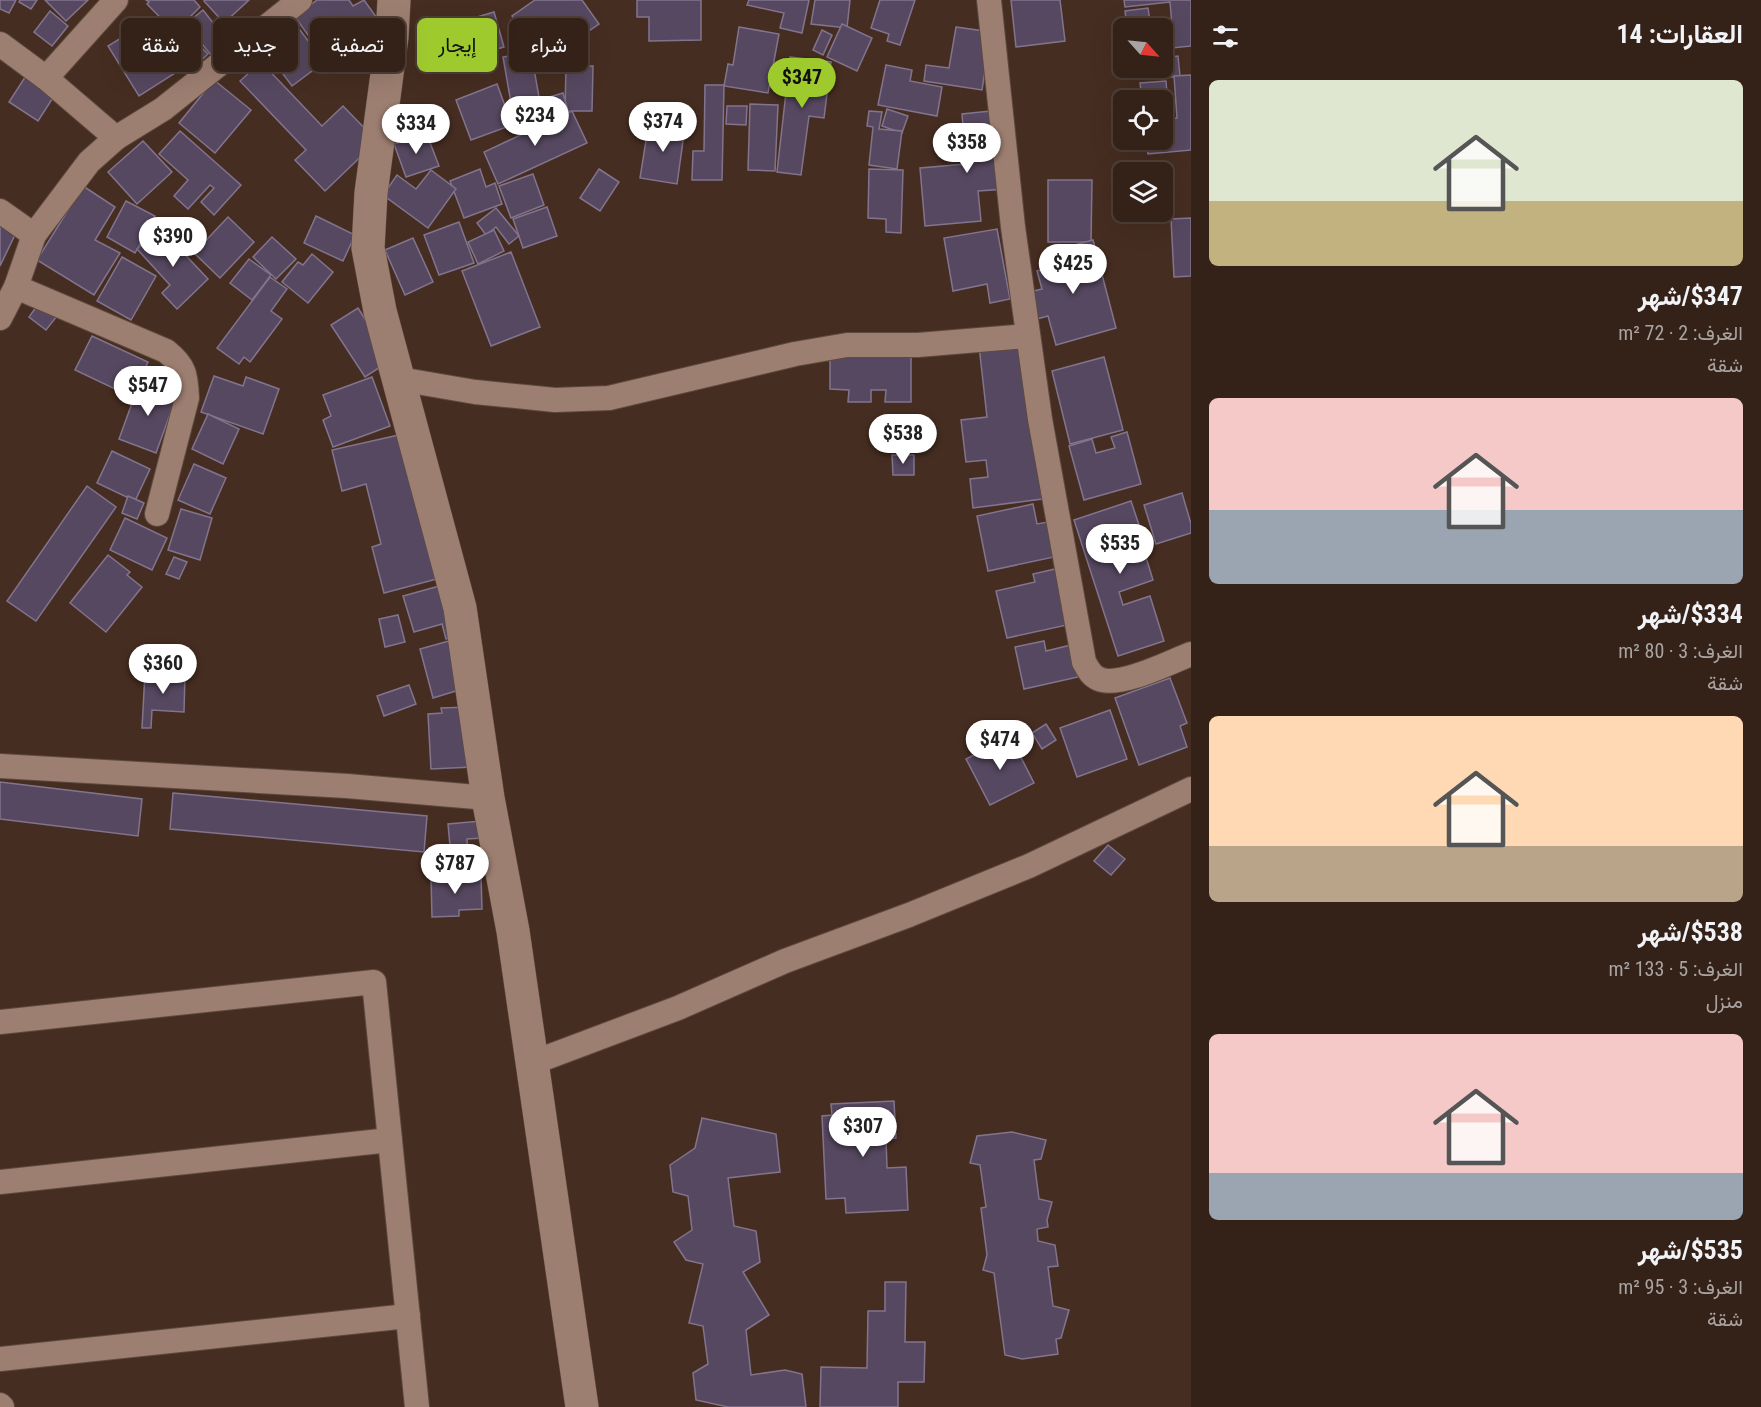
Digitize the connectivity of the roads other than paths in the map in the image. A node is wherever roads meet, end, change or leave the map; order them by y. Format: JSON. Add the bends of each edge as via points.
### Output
{"nodes":[{"id":1,"x":116,"y":0,"type":"edge"},
{"id":2,"x":300,"y":0,"type":"edge"},
{"id":3,"x":394,"y":0,"type":"edge"},
{"id":4,"x":989,"y":0,"type":"edge"},
{"id":5,"x":0,"y":44,"type":"edge"},
{"id":6,"x":46,"y":78,"type":"junction"},
{"id":7,"x":116,"y":138,"type":"junction"},
{"id":8,"x":0,"y":211,"type":"edge"},
{"id":9,"x":34,"y":235,"type":"junction"},
{"id":10,"x":16,"y":287,"type":"junction"},
{"id":11,"x":0,"y":318,"type":"edge"},
{"id":12,"x":1028,"y":336,"type":"junction"},
{"id":13,"x":399,"y":379,"type":"junction"},
{"id":14,"x":158,"y":514,"type":"dead end"},
{"id":15,"x":1191,"y":654,"type":"edge"},
{"id":16,"x":0,"y":766,"type":"edge"},
{"id":17,"x":1191,"y":789,"type":"edge"},
{"id":18,"x":488,"y":798,"type":"junction"},
{"id":19,"x":0,"y":1022,"type":"edge"},
{"id":20,"x":532,"y":1063,"type":"junction"},
{"id":21,"x":390,"y":1140,"type":"junction"},
{"id":22,"x":0,"y":1182,"type":"edge"},
{"id":23,"x":408,"y":1316,"type":"junction"},
{"id":24,"x":0,"y":1359,"type":"edge"},
{"id":25,"x":417,"y":1407,"type":"edge"},
{"id":26,"x":582,"y":1407,"type":"edge"}],
"edges":[{"from":1,"to":6,"type":"street"},
{"from":2,"to":7,"type":"street","via":[[163,110]]},
{"from":3,"to":13,"type":"street","via":[[368,248]]},
{"from":4,"to":12,"type":"street"},
{"from":5,"to":6,"type":"street"},
{"from":6,"to":7,"type":"street"},
{"from":7,"to":9,"type":"street","via":[[89,162]]},
{"from":8,"to":9,"type":"street"},
{"from":9,"to":10,"type":"street"},
{"from":10,"to":11,"type":"street"},
{"from":10,"to":14,"type":"street","via":[[166,351],[180,362],[188,398]]},
{"from":12,"to":13,"type":"street","via":[[918,345],[847,345],[609,398],[555,400]]},
{"from":12,"to":15,"type":"street","via":[[1078,636],[1089,673],[1099,680],[1116,681]]},
{"from":13,"to":18,"type":"street","via":[[460,609]]},
{"from":16,"to":18,"type":"street"},
{"from":17,"to":20,"type":"street","via":[[1029,866]]},
{"from":18,"to":20,"type":"street"},
{"from":19,"to":21,"type":"street","via":[[374,982]]},
{"from":20,"to":26,"type":"street"},
{"from":21,"to":22,"type":"street"},
{"from":21,"to":23,"type":"street"},
{"from":23,"to":24,"type":"street"},
{"from":23,"to":25,"type":"street"}]}
